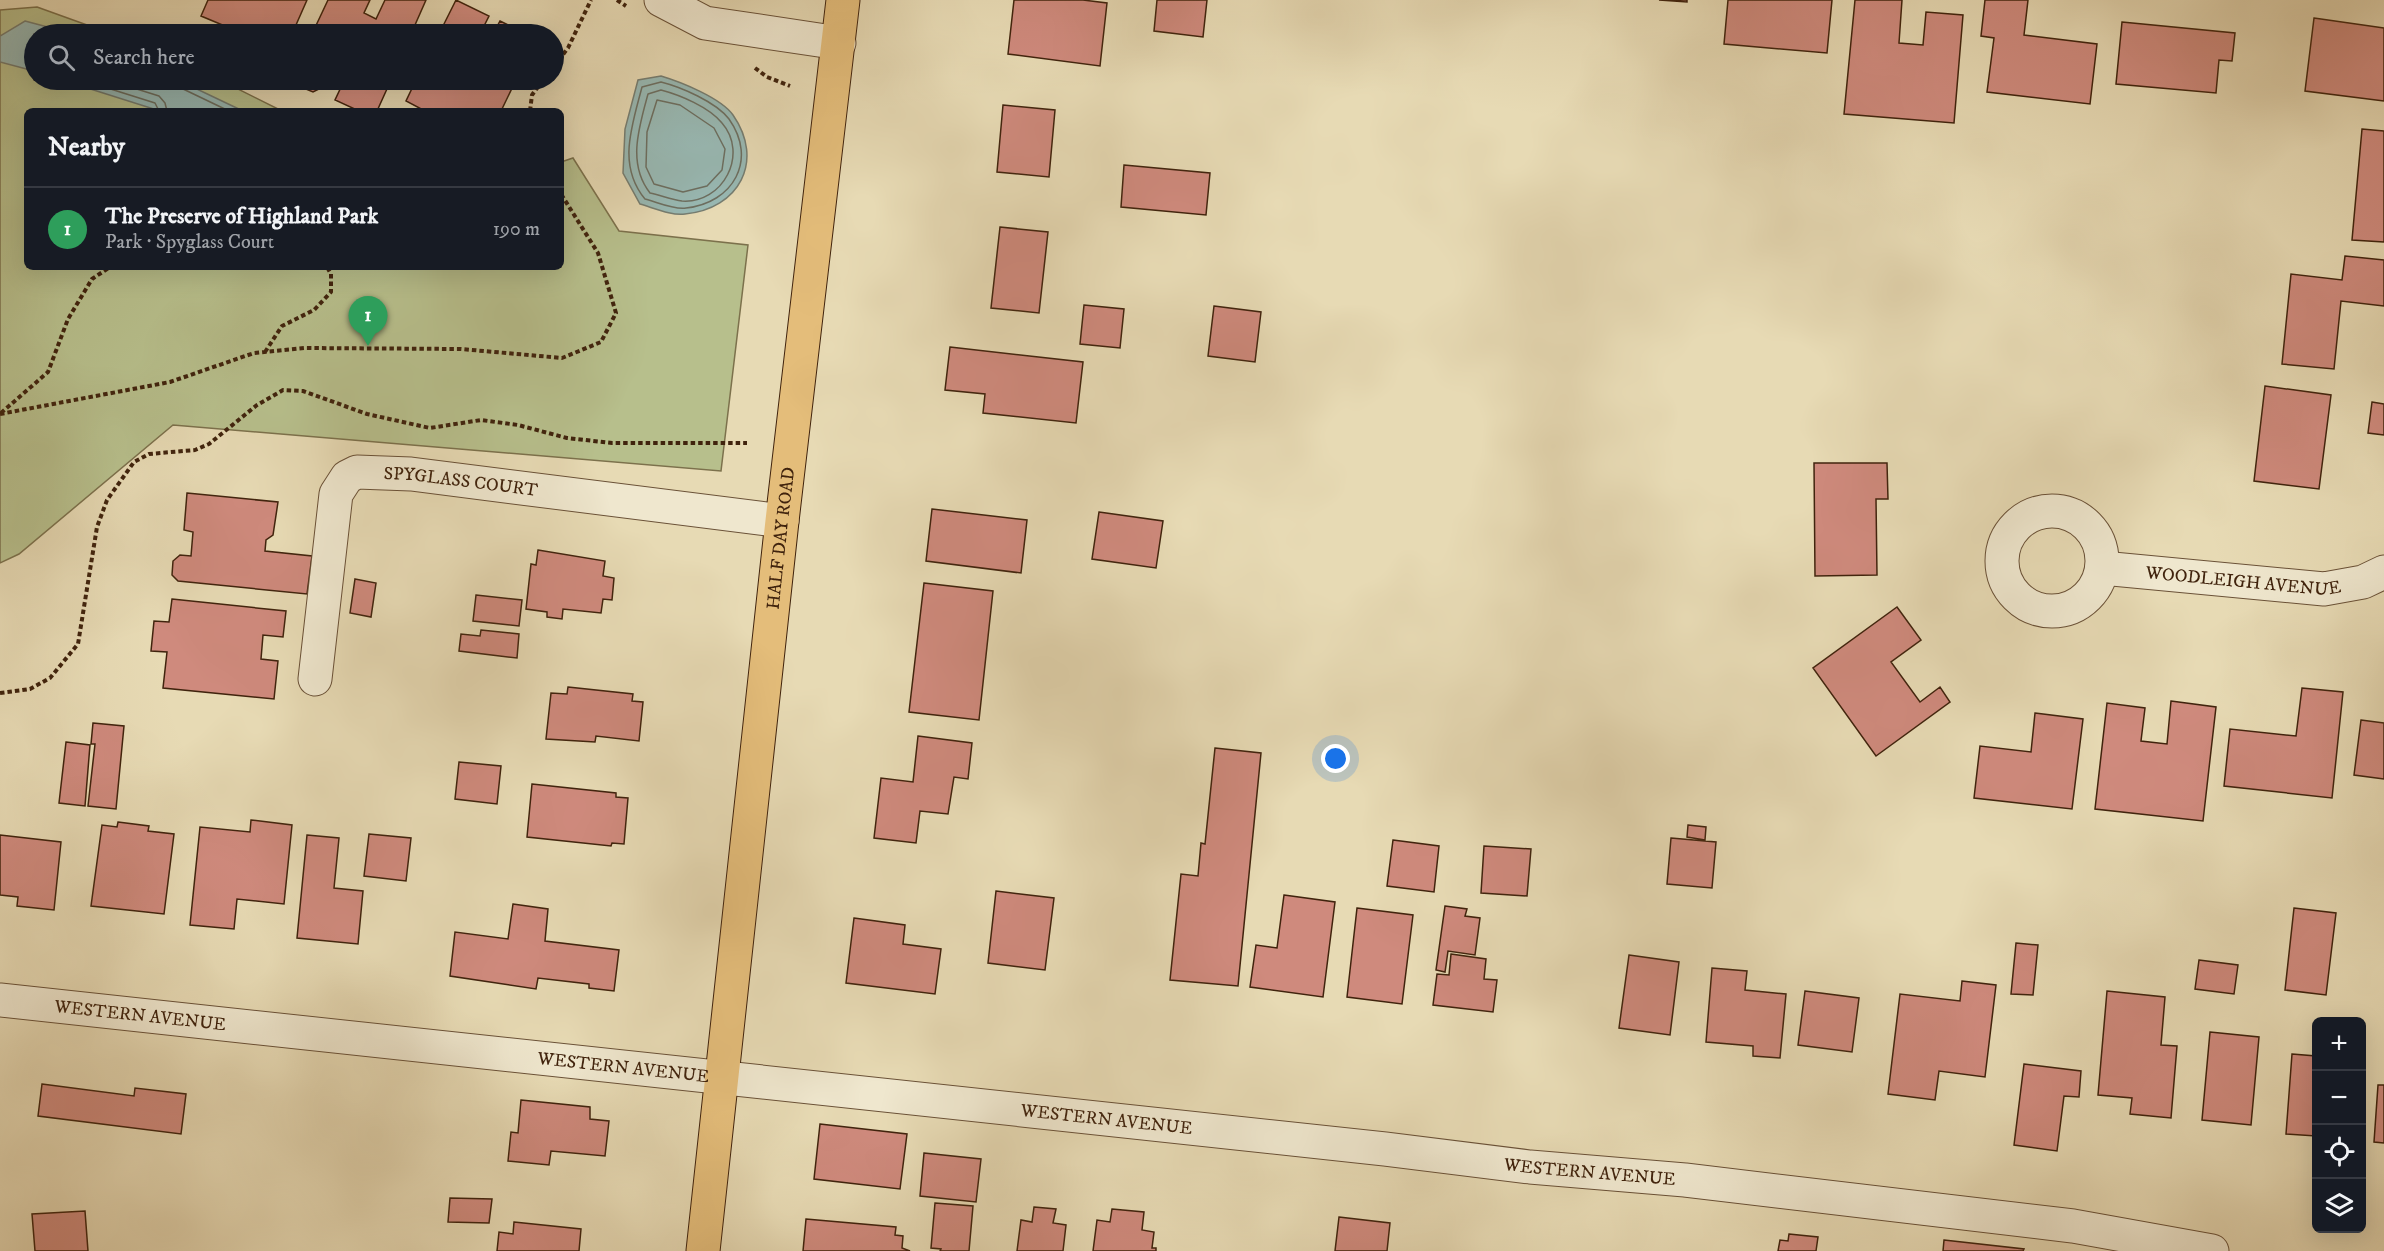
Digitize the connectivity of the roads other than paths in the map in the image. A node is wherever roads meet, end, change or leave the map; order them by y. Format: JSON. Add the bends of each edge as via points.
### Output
{"nodes":[{"id":1,"x":661,"y":0,"type":"edge"},
{"id":2,"x":843,"y":0,"type":"edge"},
{"id":3,"x":839,"y":43,"type":"junction"},
{"id":4,"x":782,"y":521,"type":"junction"},
{"id":5,"x":2102,"y":568,"type":"dead end"},
{"id":6,"x":2384,"y":572,"type":"edge"},
{"id":7,"x":315,"y":679,"type":"dead end"},
{"id":8,"x":0,"y":1000,"type":"edge"},
{"id":9,"x":721,"y":1076,"type":"junction"},
{"id":10,"x":2071,"y":1238,"type":"edge"},
{"id":11,"x":703,"y":1251,"type":"edge"},
{"id":12,"x":2212,"y":1251,"type":"edge"}],
"edges":[{"from":1,"to":3,"type":"street","via":[[705,23]]},
{"from":2,"to":3,"type":"main road","name":"HALF DAY ROAD"},
{"from":3,"to":4,"type":"main road","name":"HALF DAY ROAD"},
{"from":4,"to":7,"type":"street","name":"SPYGLASS COURT","via":[[411,474],[357,472],[347,477],[336,494]]},
{"from":4,"to":9,"type":"main road","name":"HALF DAY ROAD"},
{"from":5,"to":6,"type":"street","name":"WOODLEIGH AVENUE","via":[[2324,589],[2363,582]]},
{"from":8,"to":9,"type":"street","name":"WESTERN AVENUE"},
{"from":9,"to":10,"type":"street","name":"WESTERN AVENUE","via":[[1530,1167],[1685,1180]]},
{"from":9,"to":11,"type":"main road","name":"HALF DAY ROAD"},
{"from":10,"to":12,"type":"street","name":"WESTERN AVENUE"}]}
